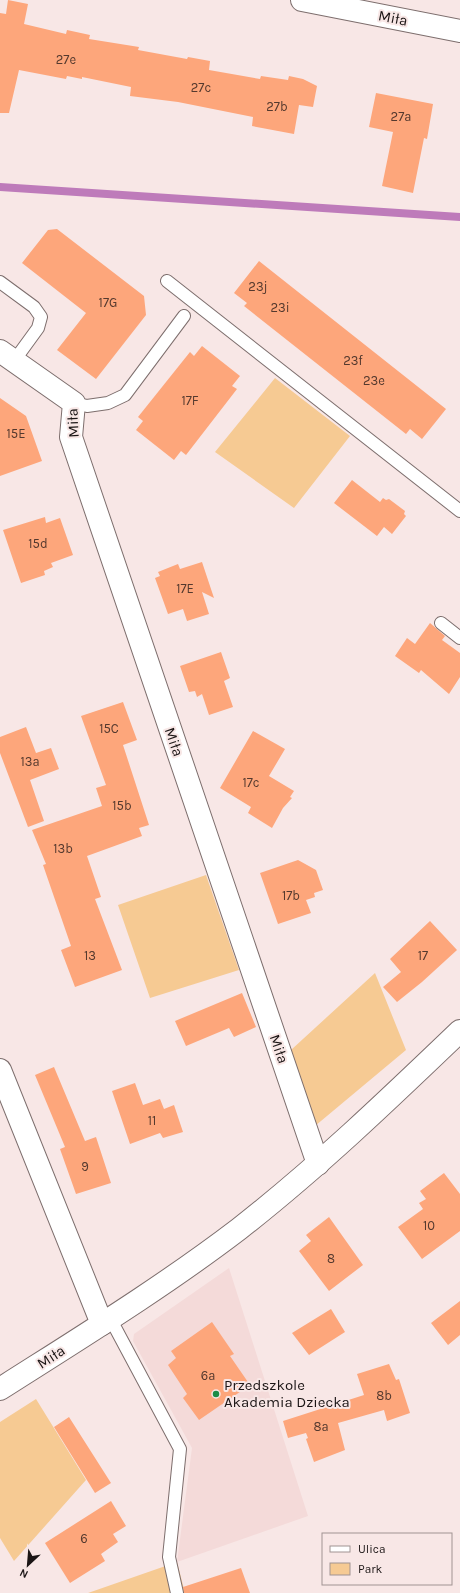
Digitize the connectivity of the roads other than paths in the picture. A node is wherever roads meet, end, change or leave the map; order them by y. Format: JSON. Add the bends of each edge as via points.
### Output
{"nodes":[{"id":1,"x":311,"y":1,"type":"edge"},
{"id":2,"x":460,"y":31,"type":"edge"},
{"id":3,"x":167,"y":281,"type":"dead end"},
{"id":4,"x":0,"y":282,"type":"edge"},
{"id":5,"x":184,"y":316,"type":"dead end"},
{"id":6,"x":7,"y":356,"type":"edge"},
{"id":7,"x":74,"y":403,"type":"junction"},
{"id":8,"x":460,"y":511,"type":"edge"},
{"id":9,"x":441,"y":623,"type":"dead end"},
{"id":10,"x":460,"y":638,"type":"edge"},
{"id":11,"x":460,"y":1031,"type":"edge"},
{"id":12,"x":0,"y":1070,"type":"edge"},
{"id":13,"x":318,"y":1164,"type":"junction"},
{"id":14,"x":106,"y":1321,"type":"junction"},
{"id":15,"x":0,"y":1389,"type":"edge"},
{"id":16,"x":177,"y":1593,"type":"edge"}],
"edges":[{"from":1,"to":2,"type":"street","name":"Miła"},
{"from":3,"to":8,"type":"lane"},
{"from":4,"to":6,"type":"lane","via":[[34,307],[41,317],[38,328]]},
{"from":5,"to":7,"type":"lane","via":[[125,395],[108,403],[88,406]]},
{"from":6,"to":7,"type":"street","name":"Miła"},
{"from":7,"to":13,"type":"street","name":"Miła","via":[[71,437]]},
{"from":9,"to":10,"type":"lane"},
{"from":11,"to":13,"type":"street","name":"Miła"},
{"from":12,"to":14,"type":"street"},
{"from":13,"to":14,"type":"street","name":"Miła","via":[[238,1229]]},
{"from":14,"to":15,"type":"street","name":"Miła"},
{"from":14,"to":16,"type":"lane","via":[[180,1449],[169,1557]]}]}
